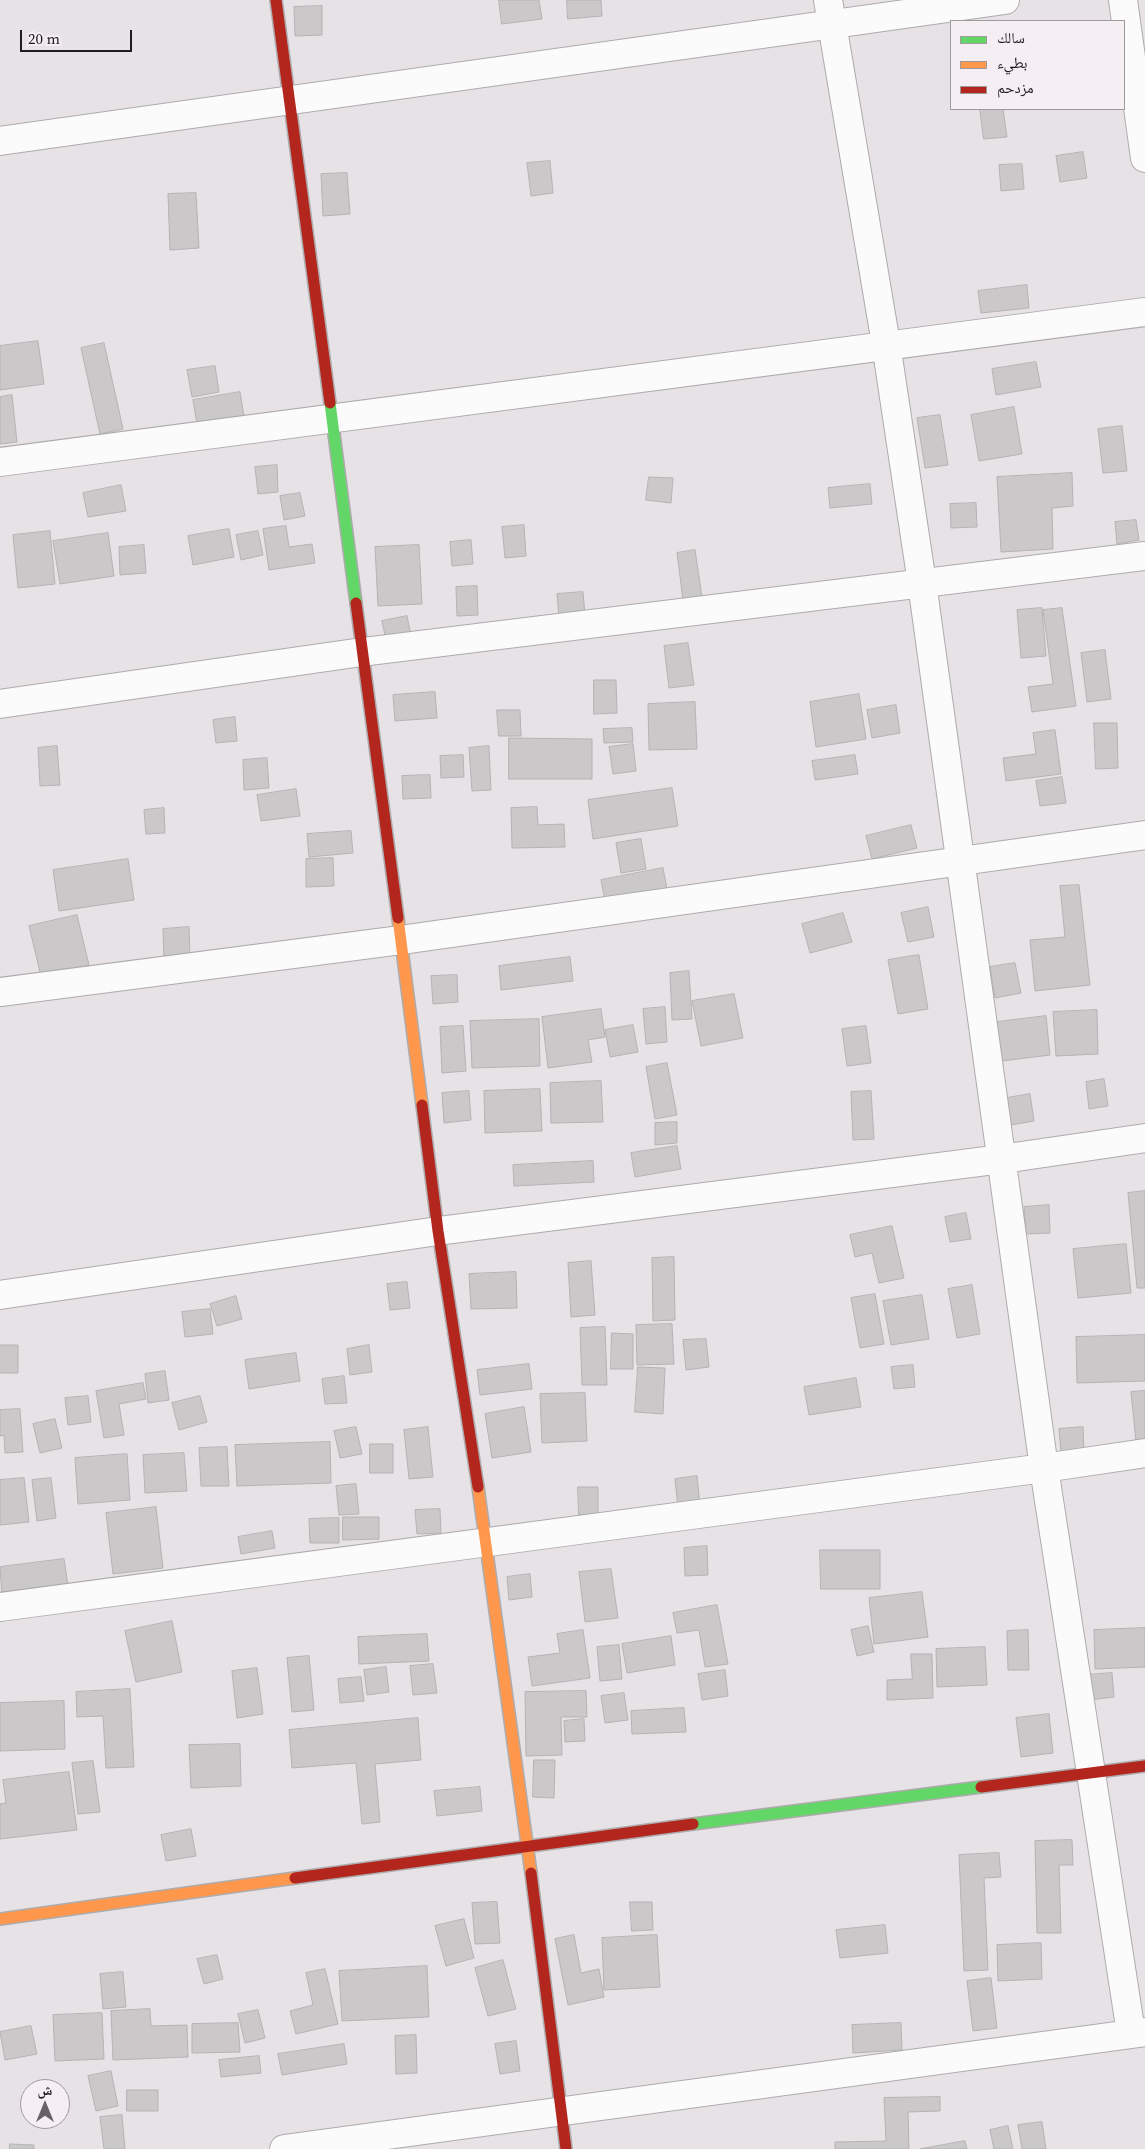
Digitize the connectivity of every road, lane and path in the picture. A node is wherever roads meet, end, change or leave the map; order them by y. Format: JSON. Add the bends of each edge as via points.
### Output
{"nodes":[{"id":1,"x":276,"y":0,"type":"edge"},
{"id":2,"x":1005,"y":0,"type":"edge"},
{"id":3,"x":1123,"y":0,"type":"edge"},
{"id":4,"x":830,"y":12,"type":"edge"},
{"id":5,"x":290,"y":101,"type":"junction"},
{"id":6,"x":0,"y":142,"type":"edge"},
{"id":7,"x":1145,"y":158,"type":"edge"},
{"id":8,"x":1145,"y":312,"type":"edge"},
{"id":9,"x":886,"y":344,"type":"junction"},
{"id":10,"x":330,"y":418,"type":"junction"},
{"id":11,"x":0,"y":462,"type":"edge"},
{"id":12,"x":1145,"y":556,"type":"edge"},
{"id":13,"x":922,"y":583,"type":"junction"},
{"id":14,"x":362,"y":652,"type":"junction"},
{"id":15,"x":0,"y":704,"type":"edge"},
{"id":16,"x":1145,"y":835,"type":"edge"},
{"id":17,"x":960,"y":860,"type":"junction"},
{"id":18,"x":401,"y":940,"type":"junction"},
{"id":19,"x":0,"y":992,"type":"edge"},
{"id":20,"x":1145,"y":1138,"type":"edge"},
{"id":21,"x":1002,"y":1159,"type":"junction"},
{"id":22,"x":438,"y":1231,"type":"junction"},
{"id":23,"x":0,"y":1295,"type":"edge"},
{"id":24,"x":1145,"y":1452,"type":"edge"},
{"id":25,"x":1044,"y":1468,"type":"junction"},
{"id":26,"x":486,"y":1542,"type":"junction"},
{"id":27,"x":0,"y":1607,"type":"edge"},
{"id":28,"x":1145,"y":1766,"type":"edge"},
{"id":29,"x":1091,"y":1774,"type":"junction"},
{"id":30,"x":528,"y":1845,"type":"junction"},
{"id":31,"x":0,"y":1919,"type":"edge"},
{"id":32,"x":1138,"y":2032,"type":"edge"},
{"id":33,"x":562,"y":2110,"type":"junction"},
{"id":34,"x":284,"y":2149,"type":"edge"},
{"id":35,"x":566,"y":2149,"type":"edge"}],
"edges":[{"from":1,"to":5,"type":"street"},
{"from":2,"to":4,"type":"street"},
{"from":3,"to":7,"type":"street"},
{"from":4,"to":5,"type":"street"},
{"from":4,"to":9,"type":"street"},
{"from":5,"to":6,"type":"street"},
{"from":5,"to":10,"type":"street"},
{"from":8,"to":9,"type":"street"},
{"from":9,"to":10,"type":"street"},
{"from":9,"to":13,"type":"street"},
{"from":10,"to":11,"type":"street"},
{"from":10,"to":14,"type":"street"},
{"from":12,"to":13,"type":"street"},
{"from":13,"to":14,"type":"street"},
{"from":13,"to":17,"type":"street"},
{"from":14,"to":15,"type":"street"},
{"from":14,"to":18,"type":"street"},
{"from":16,"to":17,"type":"street"},
{"from":17,"to":18,"type":"street"},
{"from":17,"to":21,"type":"street"},
{"from":18,"to":19,"type":"street"},
{"from":18,"to":22,"type":"street"},
{"from":20,"to":21,"type":"street"},
{"from":21,"to":22,"type":"street"},
{"from":21,"to":25,"type":"street"},
{"from":22,"to":23,"type":"street"},
{"from":22,"to":26,"type":"street"},
{"from":24,"to":25,"type":"street"},
{"from":25,"to":26,"type":"street"},
{"from":25,"to":29,"type":"street"},
{"from":26,"to":27,"type":"street"},
{"from":26,"to":30,"type":"street"},
{"from":28,"to":29,"type":"street"},
{"from":29,"to":30,"type":"street"},
{"from":29,"to":32,"type":"street"},
{"from":30,"to":31,"type":"street"},
{"from":30,"to":33,"type":"street"},
{"from":32,"to":33,"type":"street"},
{"from":33,"to":34,"type":"street"},
{"from":33,"to":35,"type":"street"}]}
